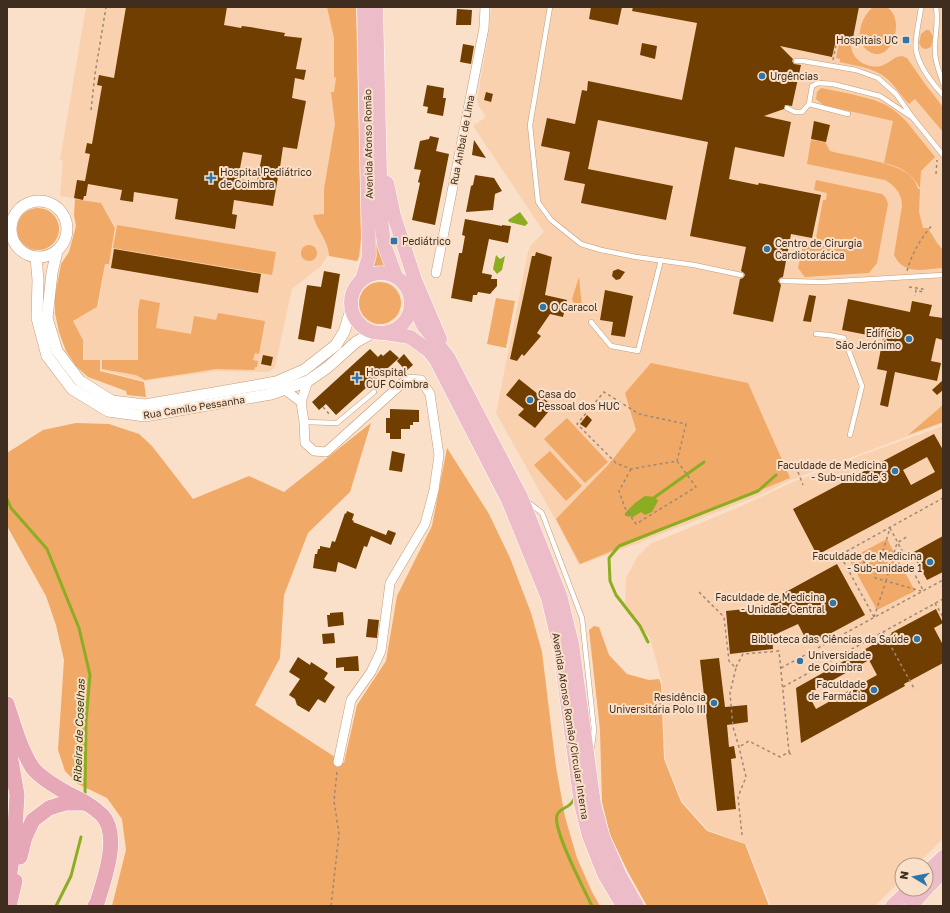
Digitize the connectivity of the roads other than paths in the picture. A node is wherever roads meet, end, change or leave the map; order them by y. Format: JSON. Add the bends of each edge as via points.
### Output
{"nodes":[{"id":1,"x":364,"y":7,"type":"edge"},
{"id":2,"x":376,"y":7,"type":"edge"},
{"id":3,"x":485,"y":7,"type":"edge"},
{"id":4,"x":550,"y":7,"type":"edge"},
{"id":5,"x":921,"y":7,"type":"edge"},
{"id":6,"x":936,"y":7,"type":"edge"},
{"id":7,"x":796,"y":61,"type":"dead end"},
{"id":8,"x":943,"y":83,"type":"edge"},
{"id":9,"x":943,"y":95,"type":"edge"},
{"id":10,"x":809,"y":104,"type":"junction"},
{"id":11,"x":787,"y":108,"type":"dead end"},
{"id":12,"x":848,"y":114,"type":"dead end"},
{"id":13,"x":914,"y":118,"type":"junction"},
{"id":14,"x":380,"y":150,"type":"junction"},
{"id":15,"x":943,"y":155,"type":"edge"},
{"id":16,"x":57,"y":251,"type":"junction"},
{"id":17,"x":36,"y":257,"type":"junction"},
{"id":18,"x":661,"y":260,"type":"junction"},
{"id":19,"x":436,"y":273,"type":"dead end"},
{"id":20,"x":943,"y":274,"type":"edge"},
{"id":21,"x":741,"y":275,"type":"dead end"},
{"id":22,"x":396,"y":277,"type":"junction"},
{"id":23,"x":362,"y":280,"type":"junction"},
{"id":24,"x":782,"y":281,"type":"dead end"},
{"id":25,"x":411,"y":300,"type":"junction"},
{"id":26,"x":352,"y":307,"type":"junction"},
{"id":27,"x":591,"y":322,"type":"dead end"},
{"id":28,"x":379,"y":332,"type":"junction"},
{"id":29,"x":816,"y":334,"type":"dead end"},
{"id":30,"x":448,"y":357,"type":"junction"},
{"id":31,"x":308,"y":381,"type":"junction"},
{"id":32,"x":285,"y":390,"type":"junction"},
{"id":33,"x":374,"y":392,"type":"dead end"},
{"id":34,"x":301,"y":402,"type":"junction"},
{"id":35,"x":304,"y":422,"type":"junction"},
{"id":36,"x":850,"y":435,"type":"dead end"},
{"id":37,"x":7,"y":704,"type":"edge"},
{"id":38,"x":7,"y":737,"type":"edge"},
{"id":39,"x":338,"y":762,"type":"road end"},
{"id":40,"x":88,"y":803,"type":"junction"},
{"id":41,"x":943,"y":857,"type":"edge"},
{"id":42,"x":934,"y":865,"type":"edge"},
{"id":43,"x":943,"y":872,"type":"edge"},
{"id":44,"x":934,"y":881,"type":"edge"},
{"id":45,"x":7,"y":890,"type":"edge"},
{"id":46,"x":902,"y":897,"type":"edge"},
{"id":47,"x":919,"y":897,"type":"edge"},
{"id":48,"x":9,"y":906,"type":"edge"},
{"id":49,"x":95,"y":906,"type":"edge"},
{"id":50,"x":623,"y":906,"type":"edge"},
{"id":51,"x":637,"y":906,"type":"edge"},
{"id":52,"x":892,"y":906,"type":"edge"},
{"id":53,"x":911,"y":906,"type":"edge"}],
"edges":[{"from":1,"to":23,"type":"main road","name":"Avenida Afonso Romão","via":[[370,256]]},
{"from":2,"to":14,"type":"main road","name":"Avenida Afonso Romão"},
{"from":3,"to":19,"type":"street","name":"Rua Aníbal de Lima","via":[[484,28]]},
{"from":4,"to":18,"type":"lane","via":[[530,124],[538,202],[551,220],[581,244]]},
{"from":5,"to":9,"type":"lane","via":[[916,50],[921,65]]},
{"from":6,"to":8,"type":"lane","via":[[938,17],[935,52]]},
{"from":7,"to":13,"type":"lane","via":[[856,70],[878,78],[896,94]]},
{"from":10,"to":11,"type":"lane","via":[[802,112]]},
{"from":10,"to":12,"type":"lane"},
{"from":10,"to":13,"type":"lane","via":[[812,86],[818,83],[833,84],[880,96]]},
{"from":13,"to":15,"type":"lane"},
{"from":14,"to":22,"type":"main road","name":"Avenida Afonso Romão","via":[[383,237]]},
{"from":14,"to":30,"type":"main road","via":[[394,216],[415,280]]},
{"from":16,"to":17,"type":"street"},
{"from":16,"to":17,"type":"street","via":[[64,241],[67,229],[63,214],[48,202],[29,202],[15,214],[11,223],[11,233],[19,249],[27,255]]},
{"from":16,"to":26,"type":"street","name":"Rua Camilo Pessanha","via":[[47,318],[57,351],[80,381],[112,401],[145,405],[276,382],[304,370],[336,345],[344,332]]},
{"from":17,"to":32,"type":"street","name":"Rua Camilo Pessanha","via":[[37,318],[47,356],[72,389],[108,411],[145,416]]},
{"from":18,"to":21,"type":"lane"},
{"from":18,"to":27,"type":"lane","via":[[638,351],[611,346]]},
{"from":20,"to":24,"type":"lane","via":[[822,282]]},
{"from":22,"to":23,"type":"main road","via":[[375,274]]},
{"from":22,"to":25,"type":"main road","via":[[408,290]]},
{"from":23,"to":26,"type":"main road","via":[[355,288]]},
{"from":25,"to":28,"type":"main road","via":[[404,321],[394,330]]},
{"from":25,"to":30,"type":"main road","name":"Avenida Afonso Romão/Circular Interna","via":[[423,325]]},
{"from":26,"to":28,"type":"main road","via":[[359,323],[366,329]]},
{"from":28,"to":31,"type":"street","name":"Rua Camilo Pessanha","via":[[356,342]]},
{"from":28,"to":50,"type":"main road","name":"Avenida Afonso Romão/Circular Interna","via":[[410,337],[428,350],[436,360],[508,500],[548,598],[560,649],[581,804],[589,836],[604,874]]},
{"from":29,"to":36,"type":"lane","via":[[844,338],[862,386]]},
{"from":30,"to":51,"type":"main road","name":"Avenida Afonso Romão/Circular Interna","via":[[521,498],[560,595],[572,644],[594,804],[603,837]]},
{"from":31,"to":32,"type":"street","name":"Rua Camilo Pessanha"},
{"from":31,"to":34,"type":"street"},
{"from":32,"to":34,"type":"street"},
{"from":33,"to":35,"type":"lane","via":[[337,422]]},
{"from":34,"to":35,"type":"street"},
{"from":35,"to":39,"type":"street","via":[[305,443],[314,451],[326,452],[407,379],[421,380],[430,394],[439,455],[426,524],[390,583],[381,651],[371,672],[351,700]]},
{"from":37,"to":40,"type":"highway","via":[[20,743],[33,768],[58,788]]},
{"from":38,"to":45,"type":"highway","via":[[17,795],[14,847]]},
{"from":40,"to":48,"type":"highway","via":[[65,803],[49,808],[33,820],[25,838]]},
{"from":40,"to":49,"type":"highway","via":[[103,816],[111,832],[107,865]]},
{"from":41,"to":42,"type":"main road"},
{"from":43,"to":44,"type":"main road"},
{"from":46,"to":52,"type":"main road"},
{"from":47,"to":53,"type":"main road"}]}
